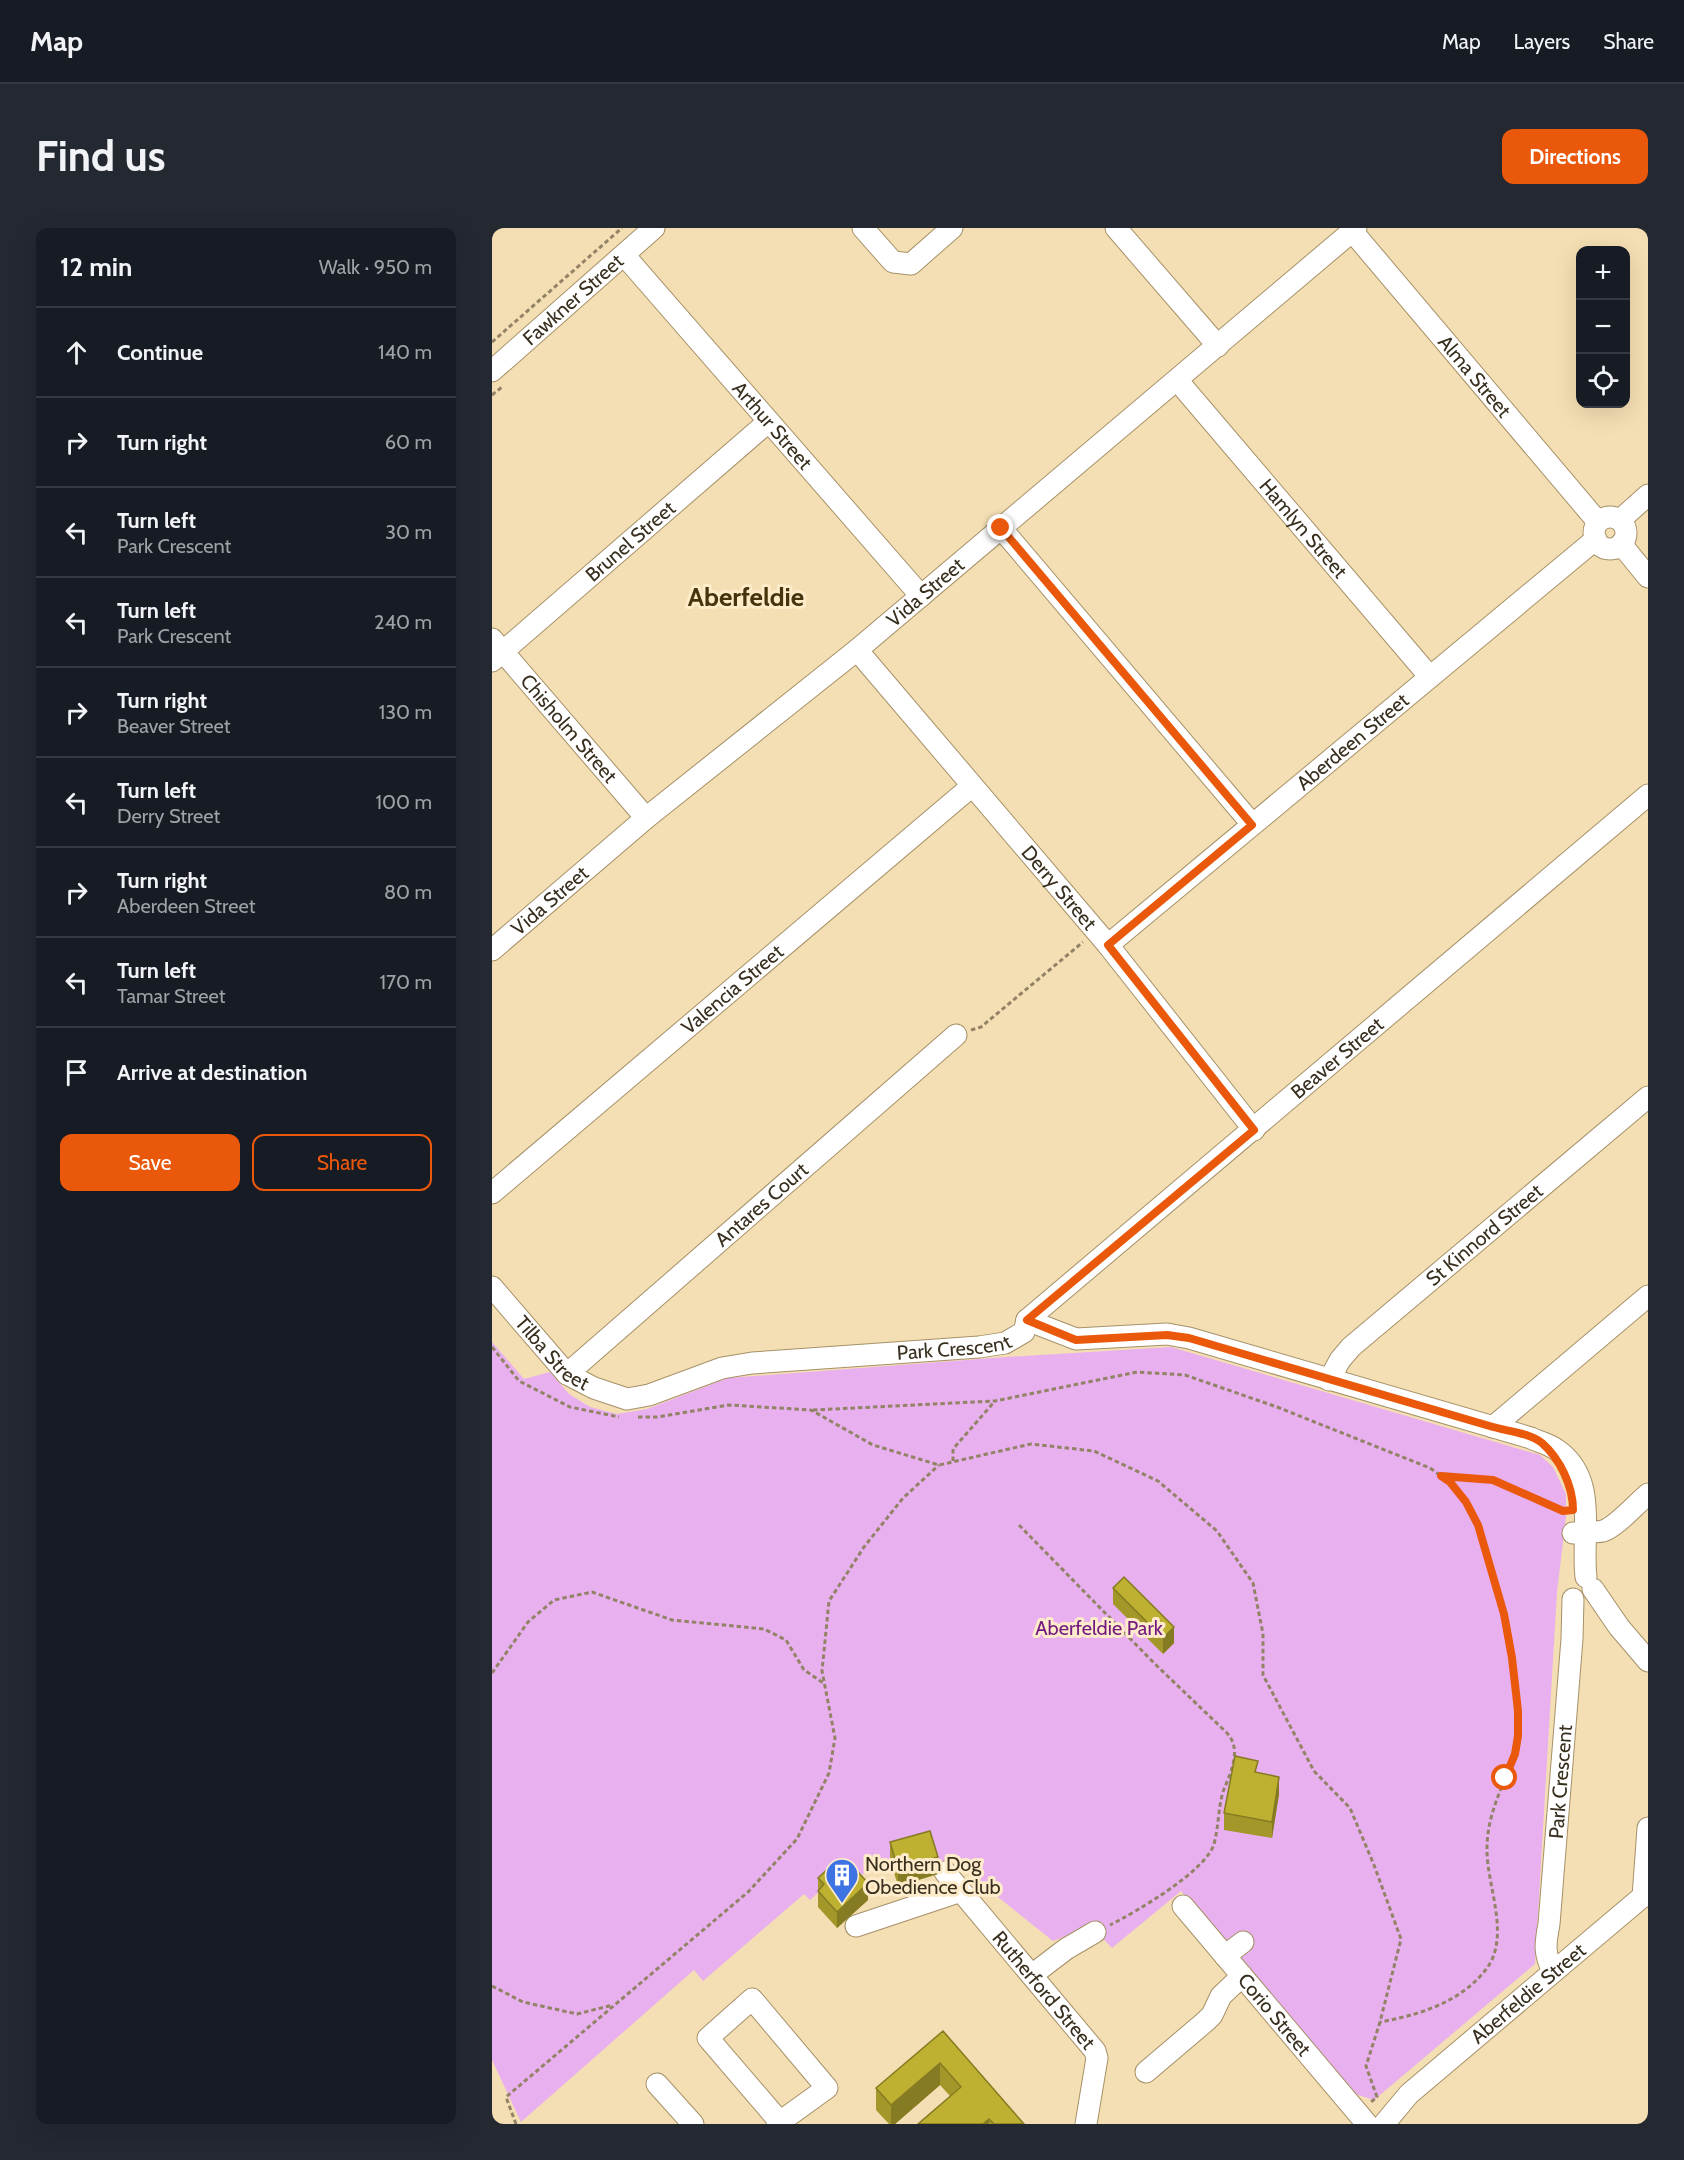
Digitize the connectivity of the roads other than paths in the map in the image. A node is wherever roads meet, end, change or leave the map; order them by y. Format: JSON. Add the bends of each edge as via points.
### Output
{"nodes":[{"id":1,"x":654,"y":228,"type":"edge"},
{"id":2,"x":863,"y":228,"type":"edge"},
{"id":3,"x":952,"y":228,"type":"edge"},
{"id":4,"x":1116,"y":228,"type":"edge"},
{"id":5,"x":1354,"y":229,"type":"edge"},
{"id":6,"x":624,"y":255,"type":"junction"},
{"id":7,"x":1218,"y":346,"type":"junction"},
{"id":8,"x":492,"y":371,"type":"edge"},
{"id":9,"x":1177,"y":380,"type":"junction"},
{"id":10,"x":768,"y":422,"type":"junction"},
{"id":11,"x":1648,"y":495,"type":"edge"},
{"id":12,"x":1620,"y":520,"type":"junction"},
{"id":13,"x":1001,"y":528,"type":"junction"},
{"id":14,"x":1597,"y":530,"type":"junction"},
{"id":15,"x":1621,"y":544,"type":"junction"},
{"id":16,"x":1648,"y":577,"type":"edge"},
{"id":17,"x":921,"y":596,"type":"junction"},
{"id":18,"x":496,"y":650,"type":"edge"},
{"id":19,"x":857,"y":650,"type":"junction"},
{"id":20,"x":1430,"y":677,"type":"junction"},
{"id":21,"x":972,"y":786,"type":"junction"},
{"id":22,"x":1648,"y":795,"type":"edge"},
{"id":23,"x":646,"y":818,"type":"junction"},
{"id":24,"x":1252,"y":825,"type":"junction"},
{"id":25,"x":1102,"y":938,"type":"junction"},
{"id":26,"x":492,"y":950,"type":"edge"},
{"id":27,"x":956,"y":1035,"type":"road end"},
{"id":28,"x":1648,"y":1097,"type":"edge"},
{"id":29,"x":1254,"y":1130,"type":"junction"},
{"id":30,"x":492,"y":1193,"type":"edge"},
{"id":31,"x":492,"y":1287,"type":"edge"},
{"id":32,"x":1648,"y":1296,"type":"edge"},
{"id":33,"x":1027,"y":1320,"type":"junction"},
{"id":34,"x":567,"y":1374,"type":"junction"},
{"id":35,"x":1329,"y":1380,"type":"junction"},
{"id":36,"x":629,"y":1411,"type":"joint"},
{"id":37,"x":1493,"y":1427,"type":"junction"},
{"id":38,"x":1648,"y":1494,"type":"edge"},
{"id":39,"x":1578,"y":1523,"type":"junction"},
{"id":40,"x":1582,"y":1592,"type":"junction"},
{"id":41,"x":1648,"y":1662,"type":"edge"},
{"id":42,"x":1648,"y":1828,"type":"edge"},
{"id":43,"x":945,"y":1872,"type":"dead end"},
{"id":44,"x":961,"y":1891,"type":"junction"},
{"id":45,"x":1645,"y":1895,"type":"edge"},
{"id":46,"x":1183,"y":1906,"type":"dead end"},
{"id":47,"x":856,"y":1926,"type":"dead end"},
{"id":48,"x":1095,"y":1932,"type":"road end"},
{"id":49,"x":1243,"y":1942,"type":"dead end"},
{"id":50,"x":1225,"y":1956,"type":"junction"},
{"id":51,"x":1560,"y":1966,"type":"junction"},
{"id":52,"x":1032,"y":1975,"type":"junction"},
{"id":53,"x":1242,"y":1976,"type":"junction"},
{"id":54,"x":1146,"y":2072,"type":"dead end"},
{"id":55,"x":657,"y":2084,"type":"dead end"},
{"id":56,"x":1373,"y":2120,"type":"edge"},
{"id":57,"x":778,"y":2123,"type":"edge"},
{"id":58,"x":693,"y":2124,"type":"edge"},
{"id":59,"x":1086,"y":2124,"type":"edge"}],
"edges":[{"from":1,"to":6,"type":"street","name":"Fawkner Street"},
{"from":2,"to":3,"type":"street","via":[[893,262],[911,264]]},
{"from":4,"to":7,"type":"street"},
{"from":5,"to":7,"type":"street","name":"Vida Street"},
{"from":5,"to":14,"type":"street","name":"Alma Street"},
{"from":6,"to":8,"type":"street","name":"Fawkner Street"},
{"from":6,"to":10,"type":"street","name":"Arthur Street"},
{"from":7,"to":9,"type":"street","name":"Vida Street"},
{"from":9,"to":13,"type":"street","name":"Vida Street"},
{"from":9,"to":20,"type":"street","name":"Hamlyn Street"},
{"from":10,"to":17,"type":"street","name":"Arthur Street"},
{"from":10,"to":18,"type":"street","name":"Brunel Street"},
{"from":11,"to":12,"type":"street"},
{"from":12,"to":14,"type":"street","via":[[1609,517]]},
{"from":12,"to":15,"type":"street","via":[[1626,532]]},
{"from":13,"to":17,"type":"street","name":"Vida Street"},
{"from":13,"to":24,"type":"street"},
{"from":14,"to":15,"type":"street","via":[[1600,545],[1614,548]]},
{"from":14,"to":20,"type":"street","name":"Aberdeen Street"},
{"from":15,"to":16,"type":"street"},
{"from":17,"to":19,"type":"street","name":"Vida Street"},
{"from":18,"to":23,"type":"street","name":"Chisholm Street"},
{"from":19,"to":21,"type":"street","name":"Derry Street"},
{"from":19,"to":23,"type":"street","name":"Vida Street"},
{"from":20,"to":24,"type":"street","name":"Aberdeen Street"},
{"from":21,"to":25,"type":"street","name":"Derry Street"},
{"from":21,"to":30,"type":"street","name":"Valencia Street"},
{"from":22,"to":29,"type":"street","name":"Beaver Street"},
{"from":23,"to":26,"type":"street","name":"Vida Street"},
{"from":24,"to":25,"type":"street","name":"Aberdeen Street"},
{"from":25,"to":29,"type":"street","name":"Derry Street"},
{"from":27,"to":34,"type":"street","name":"Antares Court"},
{"from":28,"to":35,"type":"street","name":"St Kinnord Street","via":[[1351,1347]]},
{"from":29,"to":33,"type":"street","name":"Beaver Street"},
{"from":31,"to":34,"type":"street","name":"Tilba Street"},
{"from":32,"to":37,"type":"street"},
{"from":33,"to":35,"type":"street","name":"Park Crescent","via":[[1076,1340],[1160,1335],[1189,1338]]},
{"from":33,"to":36,"type":"street","name":"Park Crescent","via":[[1024,1332],[1005,1343],[722,1368],[649,1395]]},
{"from":34,"to":36,"type":"street","name":"Tilba Street"},
{"from":35,"to":37,"type":"street","name":"Park Crescent"},
{"from":37,"to":39,"type":"street","name":"Park Crescent","via":[[1556,1449],[1574,1468],[1583,1491]]},
{"from":38,"to":39,"type":"street","via":[[1610,1528],[1601,1531]]},
{"from":39,"to":40,"type":"street","name":"Park Crescent","via":[[1584,1558]]},
{"from":40,"to":41,"type":"street"},
{"from":40,"to":51,"type":"street","name":"Park Crescent","via":[[1572,1639],[1549,1924],[1559,1949]]},
{"from":42,"to":45,"type":"street"},
{"from":43,"to":44,"type":"street","name":"Rutherford Street"},
{"from":44,"to":47,"type":"street"},
{"from":44,"to":52,"type":"street","name":"Rutherford Street"},
{"from":45,"to":51,"type":"street","name":"Aberfeldie Street"},
{"from":46,"to":50,"type":"street","name":"Corio Street"},
{"from":48,"to":52,"type":"street"},
{"from":49,"to":50,"type":"street"},
{"from":50,"to":53,"type":"street","name":"Corio Street"},
{"from":51,"to":56,"type":"street","name":"Aberfeldie Street"},
{"from":52,"to":59,"type":"street","name":"Rutherford Street","via":[[1096,2054]]},
{"from":53,"to":54,"type":"street","via":[[1221,1996],[1206,2021]]},
{"from":53,"to":56,"type":"street","name":"Corio Street"},
{"from":55,"to":58,"type":"street"},
{"from":57,"to":57,"type":"street","via":[[827,2088],[752,1999],[708,2038]]}]}
